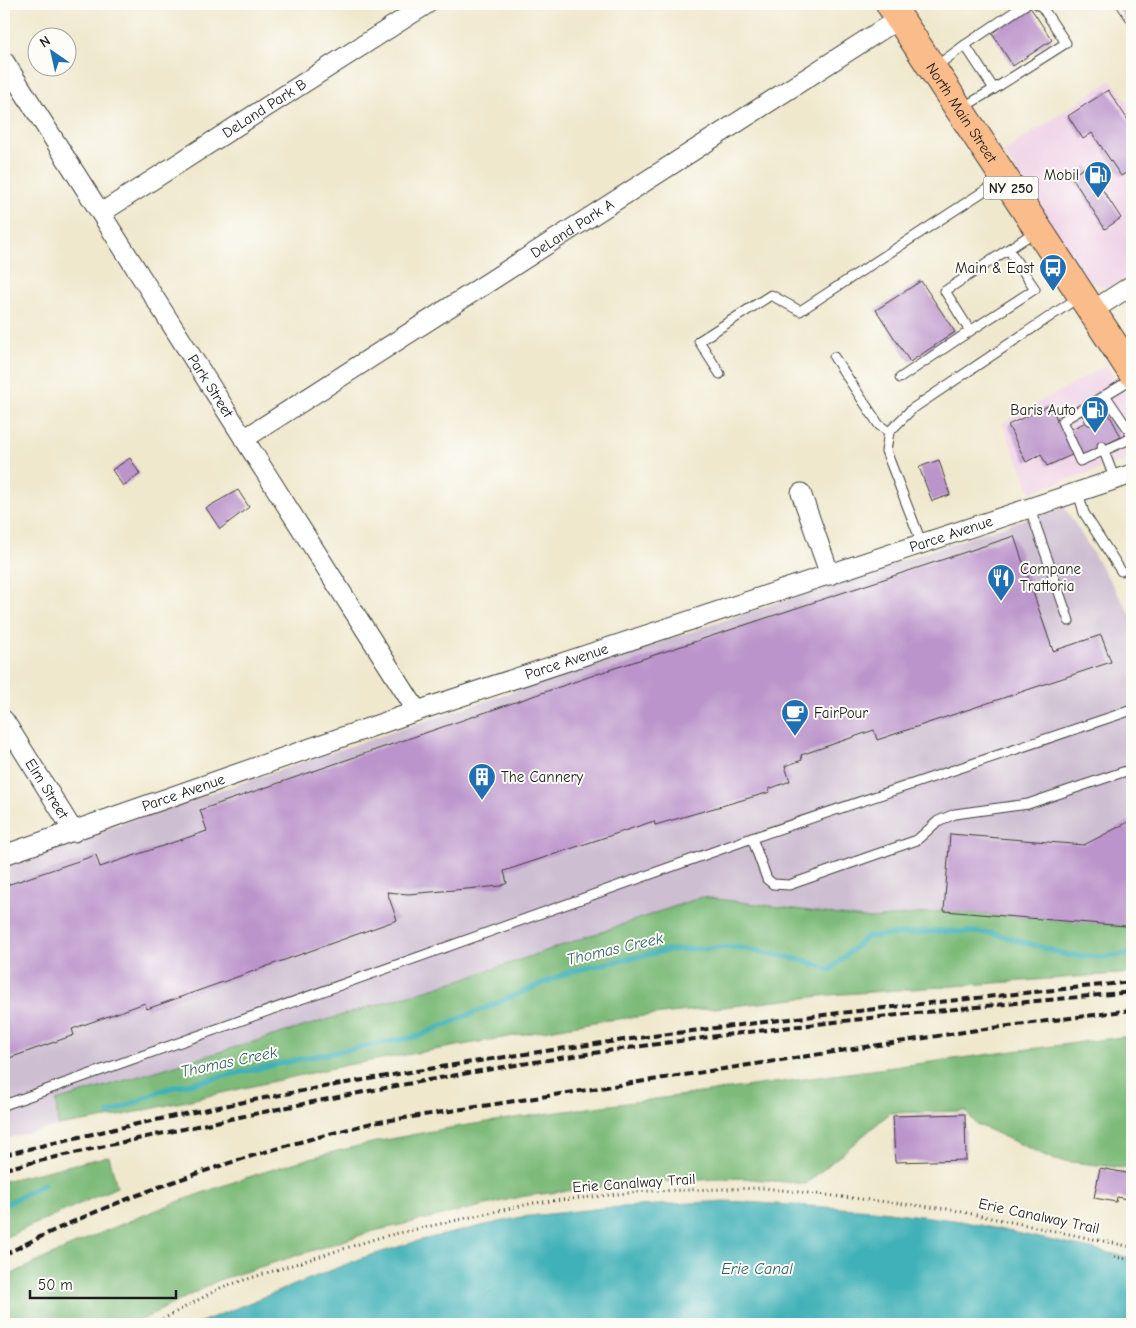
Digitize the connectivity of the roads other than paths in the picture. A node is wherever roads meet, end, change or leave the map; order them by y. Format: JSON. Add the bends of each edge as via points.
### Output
{"nodes":[{"id":1,"x":427,"y":4,"type":"edge"},
{"id":2,"x":1026,"y":4,"type":"edge"},
{"id":3,"x":1037,"y":4,"type":"edge"},
{"id":4,"x":895,"y":11,"type":"edge"},
{"id":5,"x":965,"y":45,"type":"junction"},
{"id":6,"x":4,"y":61,"type":"edge"},
{"id":7,"x":933,"y":68,"type":"junction"},
{"id":8,"x":994,"y":89,"type":"junction"},
{"id":9,"x":960,"y":110,"type":"junction"},
{"id":10,"x":1005,"y":178,"type":"junction"},
{"id":11,"x":101,"y":213,"type":"junction"},
{"id":12,"x":1039,"y":230,"type":"junction"},
{"id":13,"x":1009,"y":250,"type":"junction"},
{"id":14,"x":1132,"y":285,"type":"edge"},
{"id":15,"x":1087,"y":303,"type":"junction"},
{"id":16,"x":970,"y":331,"type":"junction"},
{"id":17,"x":834,"y":356,"type":"dead end"},
{"id":18,"x":1132,"y":372,"type":"edge"},
{"id":19,"x":720,"y":374,"type":"dead end"},
{"id":20,"x":900,"y":378,"type":"dead end"},
{"id":21,"x":1132,"y":379,"type":"edge"},
{"id":22,"x":1105,"y":395,"type":"junction"},
{"id":23,"x":1084,"y":408,"type":"junction"},
{"id":24,"x":1090,"y":420,"type":"dead end"},
{"id":25,"x":889,"y":432,"type":"junction"},
{"id":26,"x":244,"y":439,"type":"junction"},
{"id":27,"x":1102,"y":448,"type":"junction"},
{"id":28,"x":1124,"y":477,"type":"edge"},
{"id":29,"x":1078,"y":492,"type":"junction"},
{"id":30,"x":801,"y":493,"type":"dead end"},
{"id":31,"x":1030,"y":509,"type":"junction"},
{"id":32,"x":922,"y":544,"type":"junction"},
{"id":33,"x":1121,"y":571,"type":"dead end"},
{"id":34,"x":830,"y":575,"type":"junction"},
{"id":35,"x":1069,"y":621,"type":"dead end"},
{"id":36,"x":1132,"y":710,"type":"edge"},
{"id":37,"x":417,"y":712,"type":"junction"},
{"id":38,"x":4,"y":720,"type":"edge"},
{"id":39,"x":1132,"y":768,"type":"edge"},
{"id":40,"x":74,"y":832,"type":"junction"},
{"id":41,"x":752,"y":838,"type":"junction"},
{"id":42,"x":4,"y":855,"type":"edge"},
{"id":43,"x":4,"y":1105,"type":"edge"}],
"edges":[{"from":1,"to":11,"type":"street","name":"DeLand Park B"},
{"from":2,"to":5,"type":"lane"},
{"from":3,"to":8,"type":"lane","via":[[1066,43]]},
{"from":4,"to":7,"type":"main road","name":"North Main Street","number":"NY 250"},
{"from":4,"to":26,"type":"street","name":"DeLand Park A"},
{"from":5,"to":7,"type":"lane"},
{"from":5,"to":8,"type":"lane"},
{"from":6,"to":11,"type":"street","name":"Park Street"},
{"from":7,"to":9,"type":"main road","name":"North Main Street","number":"NY 250"},
{"from":8,"to":9,"type":"lane"},
{"from":9,"to":10,"type":"main road","name":"North Main Street","number":"NY 250"},
{"from":10,"to":12,"type":"main road","name":"North Main Street","number":"NY 250"},
{"from":10,"to":19,"type":"lane","via":[[800,311],[770,295],[699,341]]},
{"from":11,"to":26,"type":"street","name":"Park Street"},
{"from":12,"to":13,"type":"lane"},
{"from":12,"to":15,"type":"main road","name":"North Main Street","number":"NY 250"},
{"from":13,"to":16,"type":"lane","via":[[945,291]]},
{"from":13,"to":16,"type":"lane","via":[[1035,289]]},
{"from":14,"to":15,"type":"street"},
{"from":15,"to":18,"type":"main road","name":"North Main Street","number":"NY 250"},
{"from":15,"to":25,"type":"lane","via":[[912,409]]},
{"from":16,"to":20,"type":"lane"},
{"from":17,"to":25,"type":"lane","via":[[879,425]]},
{"from":21,"to":22,"type":"lane"},
{"from":22,"to":23,"type":"lane"},
{"from":22,"to":27,"type":"lane","via":[[1131,432],[1128,440]]},
{"from":23,"to":24,"type":"lane"},
{"from":23,"to":27,"type":"lane","via":[[1062,421],[1080,461]]},
{"from":25,"to":32,"type":"lane","via":[[886,451]]},
{"from":26,"to":37,"type":"street","name":"Park Street"},
{"from":27,"to":28,"type":"lane"},
{"from":28,"to":29,"type":"street","name":"Parce Avenue"},
{"from":29,"to":31,"type":"street","name":"Parce Avenue"},
{"from":29,"to":33,"type":"lane","via":[[1084,513]]},
{"from":30,"to":34,"type":"street"},
{"from":31,"to":32,"type":"street","name":"Parce Avenue"},
{"from":31,"to":35,"type":"lane"},
{"from":32,"to":34,"type":"street","name":"Parce Avenue"},
{"from":34,"to":37,"type":"street","name":"Parce Avenue"},
{"from":36,"to":41,"type":"lane"},
{"from":37,"to":40,"type":"street","name":"Parce Avenue"},
{"from":38,"to":40,"type":"street","name":"Elm Street"},
{"from":39,"to":41,"type":"lane","via":[[1028,804],[955,814],[938,820],[917,840],[789,884],[773,884],[766,879]]},
{"from":40,"to":42,"type":"street","name":"Parce Avenue"},
{"from":41,"to":43,"type":"lane"}]}
